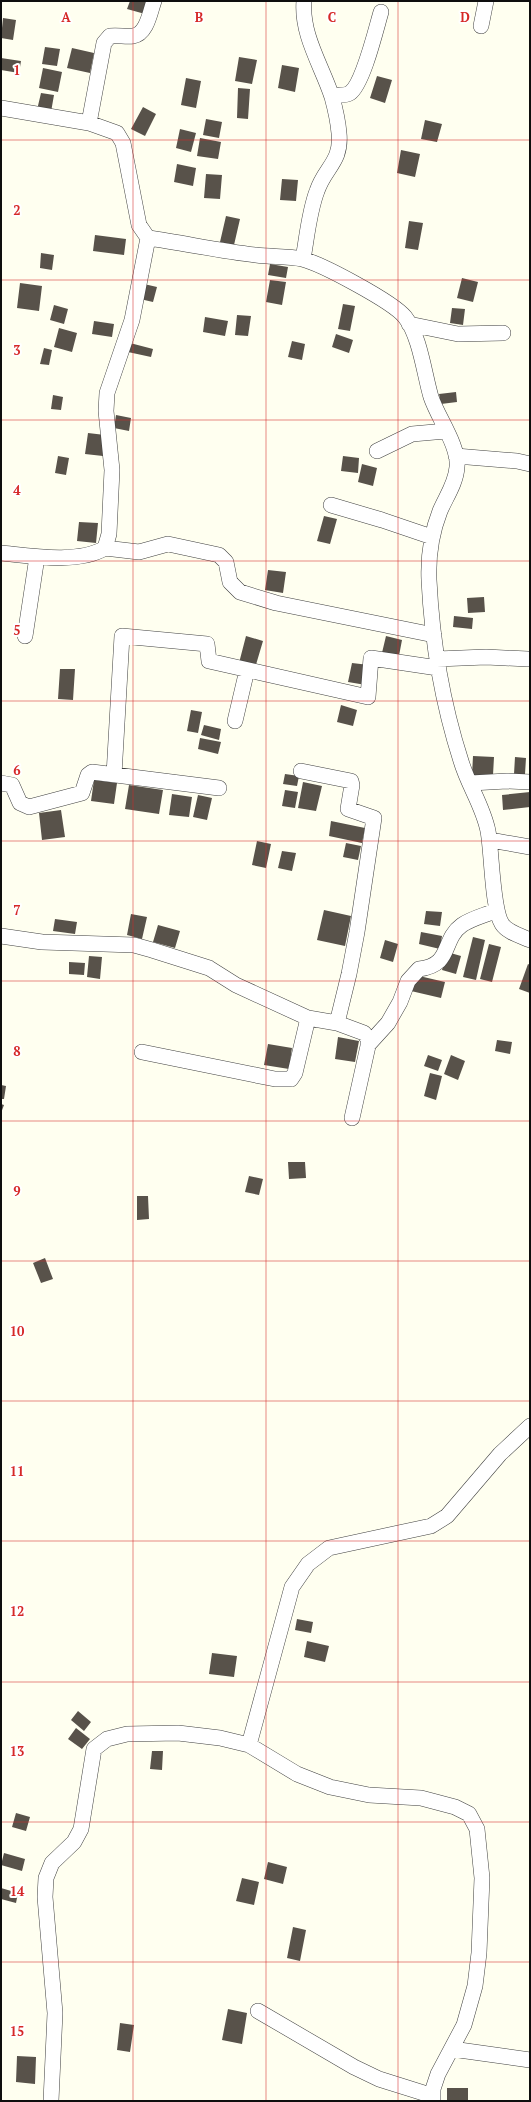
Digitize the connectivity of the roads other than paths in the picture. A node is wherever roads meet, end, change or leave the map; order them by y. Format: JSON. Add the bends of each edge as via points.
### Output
{"nodes":[{"id":1,"x":154,"y":1,"type":"edge"},
{"id":2,"x":304,"y":1,"type":"edge"},
{"id":3,"x":486,"y":1,"type":"edge"},
{"id":4,"x":381,"y":12,"type":"dead end"},
{"id":5,"x":481,"y":26,"type":"dead end"},
{"id":6,"x":332,"y":95,"type":"junction"},
{"id":7,"x":1,"y":108,"type":"edge"},
{"id":8,"x":88,"y":123,"type":"junction"},
{"id":9,"x":148,"y":238,"type":"junction"},
{"id":10,"x":303,"y":259,"type":"junction"},
{"id":11,"x":409,"y":324,"type":"junction"},
{"id":12,"x":503,"y":333,"type":"dead end"},
{"id":13,"x":446,"y":431,"type":"junction"},
{"id":14,"x":377,"y":451,"type":"dead end"},
{"id":15,"x":456,"y":456,"type":"junction"},
{"id":16,"x":530,"y":464,"type":"edge"},
{"id":17,"x":331,"y":505,"type":"dead end"},
{"id":18,"x":432,"y":538,"type":"junction"},
{"id":19,"x":106,"y":548,"type":"junction"},
{"id":20,"x":1,"y":553,"type":"edge"},
{"id":21,"x":37,"y":557,"type":"junction"},
{"id":22,"x":434,"y":635,"type":"junction"},
{"id":23,"x":25,"y":636,"type":"dead end"},
{"id":24,"x":528,"y":658,"type":"dead end"},
{"id":25,"x":438,"y":664,"type":"junction"},
{"id":26,"x":247,"y":670,"type":"junction"},
{"id":27,"x":235,"y":721,"type":"dead end"},
{"id":28,"x":301,"y":771,"type":"dead end"},
{"id":29,"x":114,"y":775,"type":"junction"},
{"id":30,"x":530,"y":782,"type":"edge"},
{"id":31,"x":1,"y":783,"type":"edge"},
{"id":32,"x":471,"y":783,"type":"junction"},
{"id":33,"x":219,"y":788,"type":"dead end"},
{"id":34,"x":490,"y":840,"type":"junction"},
{"id":35,"x":530,"y":847,"type":"edge"},
{"id":36,"x":497,"y":910,"type":"junction"},
{"id":37,"x":1,"y":936,"type":"edge"},
{"id":38,"x":530,"y":940,"type":"edge"},
{"id":39,"x":308,"y":1018,"type":"junction"},
{"id":40,"x":337,"y":1023,"type":"junction"},
{"id":41,"x":368,"y":1045,"type":"junction"},
{"id":42,"x":142,"y":1052,"type":"dead end"},
{"id":43,"x":352,"y":1118,"type":"dead end"},
{"id":44,"x":530,"y":1426,"type":"edge"},
{"id":45,"x":249,"y":1745,"type":"junction"},
{"id":46,"x":258,"y":2010,"type":"dead end"},
{"id":47,"x":452,"y":2049,"type":"junction"},
{"id":48,"x":530,"y":2060,"type":"edge"},
{"id":49,"x":433,"y":2099,"type":"edge"},
{"id":50,"x":51,"y":2101,"type":"edge"}],
"edges":[{"from":1,"to":8,"type":"street","via":[[140,33],[135,36],[110,36],[104,43]]},
{"from":2,"to":6,"type":"street","via":[[308,34]]},
{"from":3,"to":5,"type":"street"},
{"from":4,"to":6,"type":"street","via":[[363,73],[356,87],[349,94]]},
{"from":6,"to":10,"type":"street","via":[[339,150],[335,162],[317,191]]},
{"from":7,"to":8,"type":"street"},
{"from":8,"to":9,"type":"street","via":[[111,130],[123,142],[139,225]]},
{"from":9,"to":10,"type":"street","via":[[254,255]]},
{"from":9,"to":19,"type":"street","via":[[132,320],[107,393],[106,410],[112,470]]},
{"from":10,"to":11,"type":"street","via":[[380,299],[403,315]]},
{"from":11,"to":12,"type":"street","via":[[458,334]]},
{"from":11,"to":13,"type":"street","via":[[436,411]]},
{"from":13,"to":14,"type":"street","via":[[412,434]]},
{"from":13,"to":15,"type":"street"},
{"from":15,"to":16,"type":"street"},
{"from":15,"to":18,"type":"street","via":[[455,478],[440,511]]},
{"from":17,"to":18,"type":"street"},
{"from":18,"to":22,"type":"street","via":[[429,579]]},
{"from":19,"to":21,"type":"street","via":[[90,555]]},
{"from":19,"to":22,"type":"street","via":[[139,552],[168,544],[219,554],[226,562],[230,582],[240,592],[276,603]]},
{"from":20,"to":21,"type":"street"},
{"from":21,"to":23,"type":"street"},
{"from":22,"to":25,"type":"street"},
{"from":24,"to":25,"type":"street","via":[[486,657]]},
{"from":25,"to":26,"type":"street","via":[[371,658],[368,697]]},
{"from":25,"to":32,"type":"street","via":[[450,725]]},
{"from":26,"to":27,"type":"street"},
{"from":26,"to":29,"type":"street","via":[[209,661],[207,644],[122,636]]},
{"from":28,"to":40,"type":"street","via":[[351,781],[348,809],[374,818],[357,932]]},
{"from":29,"to":31,"type":"street","via":[[92,772],[88,775],[82,793],[28,807],[20,803],[12,785]]},
{"from":29,"to":33,"type":"street"},
{"from":30,"to":32,"type":"street"},
{"from":32,"to":34,"type":"street"},
{"from":34,"to":35,"type":"street"},
{"from":34,"to":36,"type":"street"},
{"from":36,"to":38,"type":"street","via":[[502,924]]},
{"from":36,"to":41,"type":"street","via":[[462,925],[453,936],[443,958],[431,967],[419,969],[408,981],[388,1023]]},
{"from":37,"to":39,"type":"street","via":[[42,942],[134,946],[152,950],[209,968],[236,985]]},
{"from":39,"to":40,"type":"street"},
{"from":39,"to":42,"type":"street","via":[[295,1073],[291,1079],[275,1079]]},
{"from":40,"to":41,"type":"street","via":[[364,1033]]},
{"from":41,"to":43,"type":"street"},
{"from":44,"to":45,"type":"street","via":[[500,1454],[447,1516],[431,1526],[329,1548],[308,1564],[292,1587]]},
{"from":45,"to":47,"type":"street","via":[[297,1774],[330,1788],[369,1795],[421,1798],[470,1814],[477,1829],[482,1878],[479,1953],[475,1986],[467,2017]]},
{"from":45,"to":50,"type":"street","via":[[178,1732],[127,1734],[107,1739],[94,1749],[81,1829],[74,1842],[52,1863],[46,1878],[45,1897],[55,2013]]},
{"from":46,"to":49,"type":"street","via":[[354,2067]]},
{"from":47,"to":48,"type":"street"},
{"from":47,"to":49,"type":"street","via":[[438,2074]]}]}
